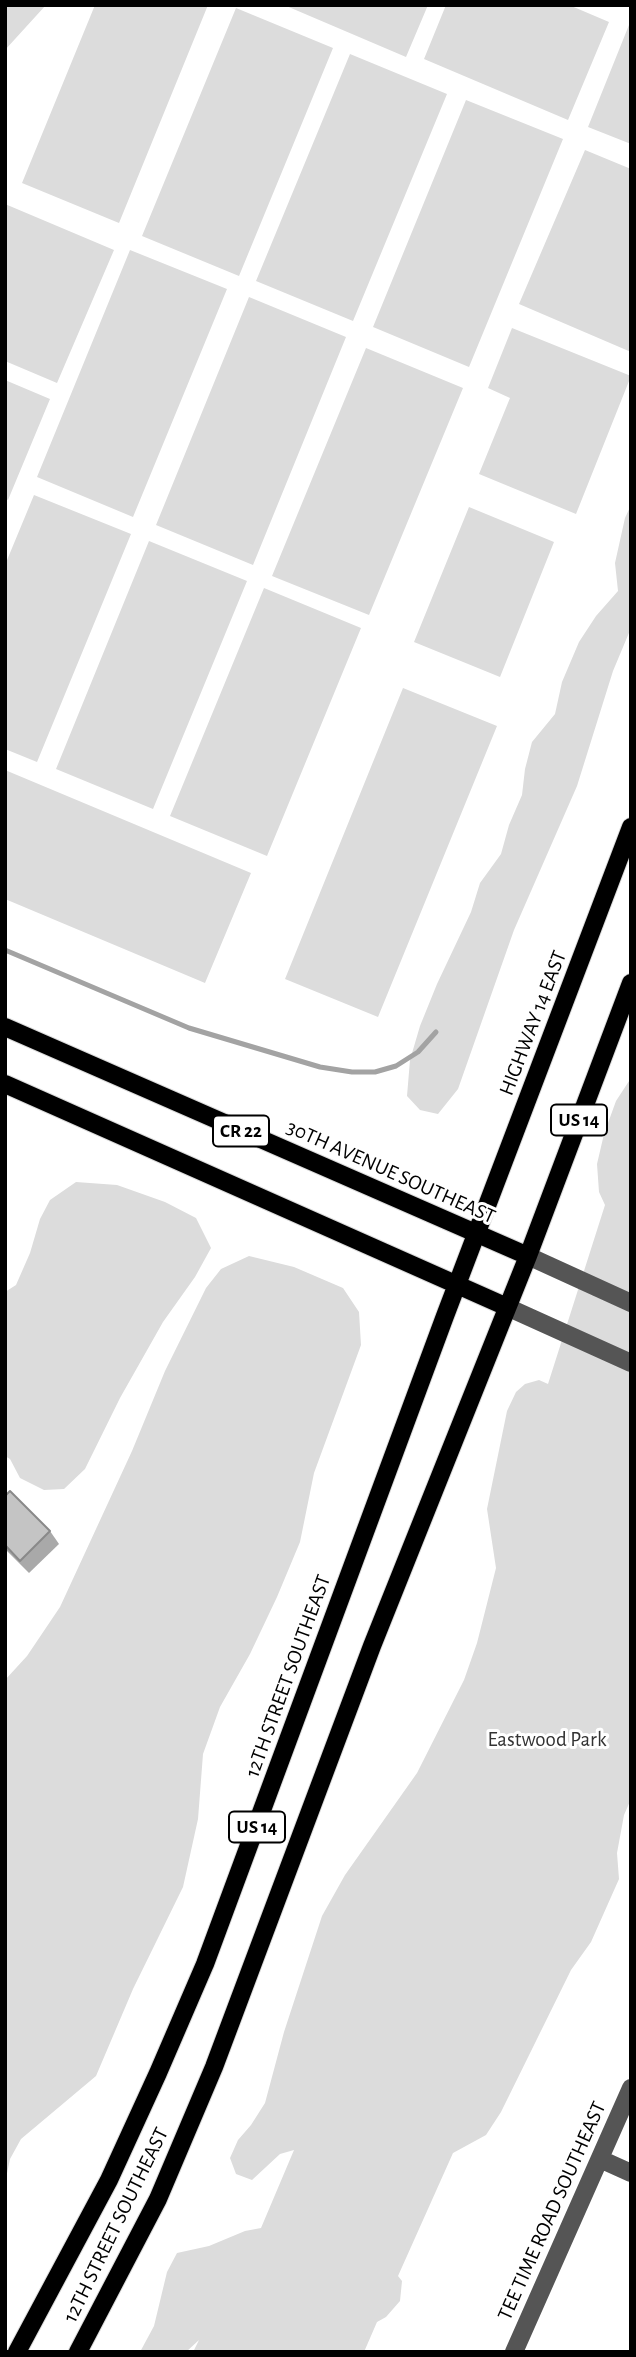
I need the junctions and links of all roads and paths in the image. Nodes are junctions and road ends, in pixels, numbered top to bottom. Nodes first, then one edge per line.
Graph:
1 (631, 827) edge
2 (631, 983) edge
3 (5, 1027) edge
4 (5, 1084) edge
5 (477, 1235) junction
6 (528, 1256) junction
7 (457, 1285) junction
8 (631, 1303) edge
9 (507, 1307) junction
10 (631, 1363) edge
11 (631, 2088) edge
12 (600, 2159) junction
13 (631, 2173) edge
14 (17, 2352) edge
15 (78, 2352) edge
16 (514, 2352) edge

1 - 5 main road, HIGHWAY 14 EAST / US 14
2 - 6 main road, US 14
3 - 5 main road, 30TH AVENUE SOUTHEAST / CR 22
4 - 7 main road, CR 22
5 - 6 main road, 30TH AVENUE SOUTHEAST / CR 22
5 - 7 main road, 12TH STREET SOUTHEAST / US 14
6 - 8 street
6 - 9 main road, 12TH STREET SOUTHEAST / US 14
7 - 9 main road, CR 22
7 - 14 main road, 12TH STREET SOUTHEAST / US 14
9 - 10 street
9 - 15 main road, 12TH STREET SOUTHEAST / US 14
11 - 12 street, TEE TIME ROAD SOUTHEAST
12 - 13 street
12 - 16 street, TEE TIME ROAD SOUTHEAST

